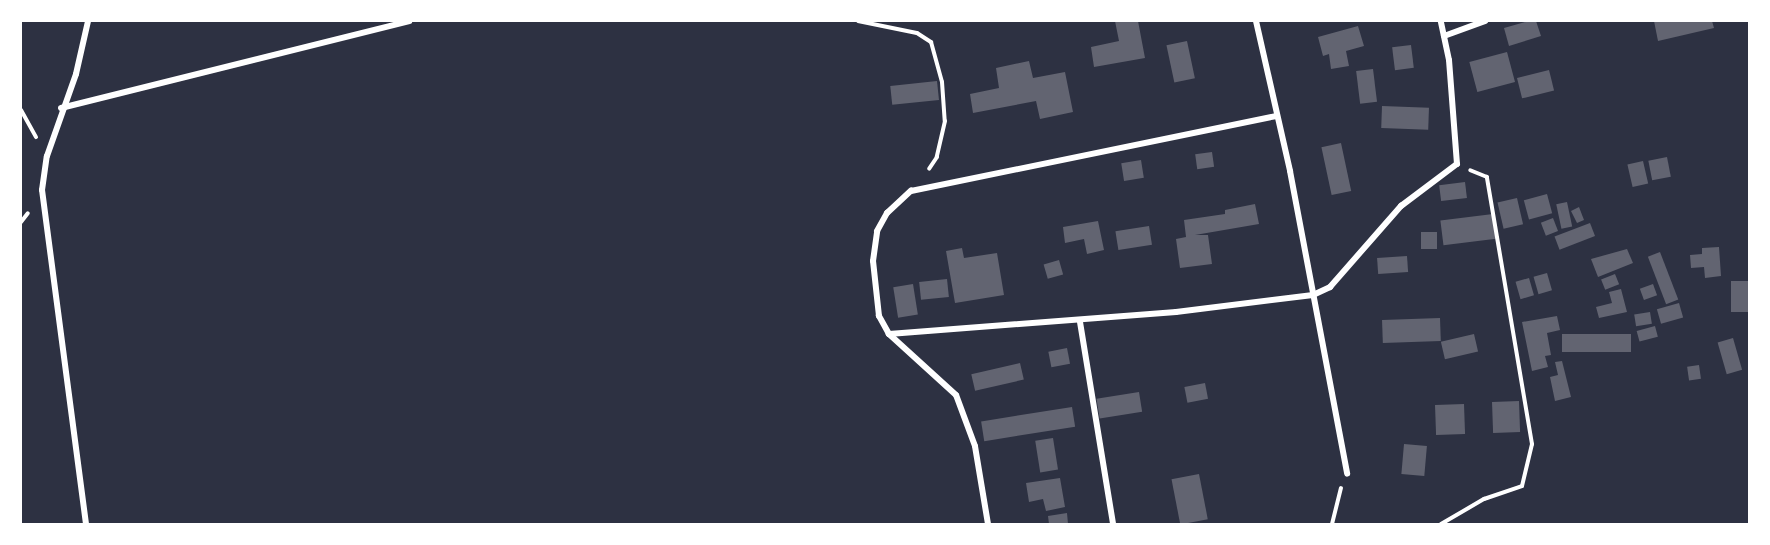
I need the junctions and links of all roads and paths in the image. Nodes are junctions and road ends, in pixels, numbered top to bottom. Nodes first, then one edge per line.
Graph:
1 (88, 21) edge
2 (410, 21) edge
3 (858, 21) edge
4 (1256, 21) edge
5 (1441, 21) edge
6 (1485, 21) edge
7 (1444, 36) junction
8 (61, 108) junction
9 (21, 110) edge
10 (1276, 116) junction
11 (47, 156) junction
12 (1457, 164) junction
13 (911, 191) junction
14 (1313, 295) junction
15 (1080, 322) junction
16 (889, 334) junction
17 (1347, 474) joint
18 (86, 524) edge
19 (988, 524) edge
20 (1113, 524) edge
21 (1332, 524) edge
22 (1441, 524) edge

1 - 8 street
2 - 8 street
3 - 13 path
4 - 10 street
5 - 7 street
6 - 7 street
7 - 12 street
8 - 11 street
9 - 11 path
10 - 13 street
10 - 14 street
11 - 18 street
12 - 14 street
12 - 22 path
13 - 16 street
14 - 15 street
14 - 17 street
15 - 16 street
15 - 20 street
16 - 19 street
17 - 21 path

